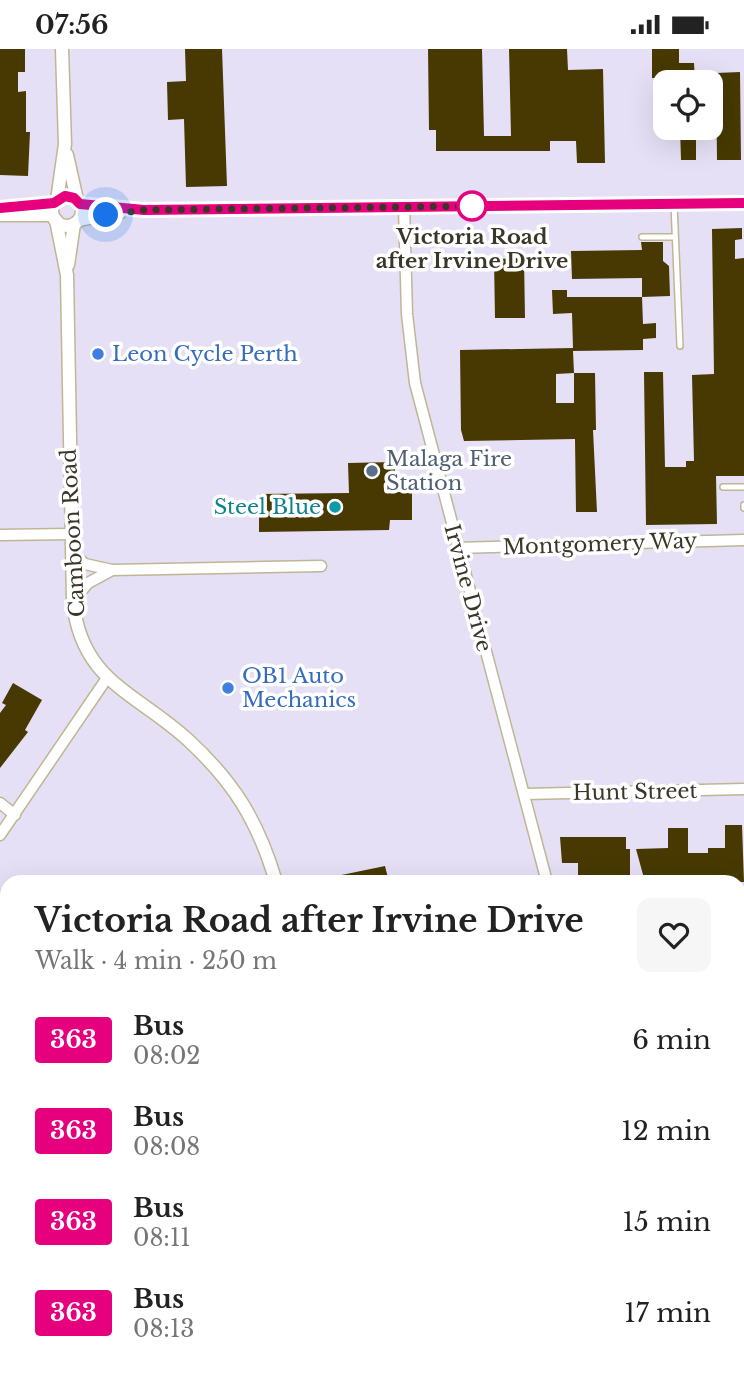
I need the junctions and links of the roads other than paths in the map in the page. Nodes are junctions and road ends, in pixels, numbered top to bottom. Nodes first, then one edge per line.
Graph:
1 (62, 49) edge
2 (65, 144) junction
3 (79, 202) junction
4 (744, 203) edge
5 (674, 204) junction
6 (404, 207) junction
7 (0, 208) edge
8 (55, 210) junction
9 (144, 210) junction
10 (0, 216) edge
11 (76, 222) junction
12 (642, 237) dead end
13 (675, 237) junction
14 (66, 275) junction
15 (680, 346) dead end
16 (723, 487) dead end
17 (744, 487) edge
18 (72, 534) junction
19 (0, 535) edge
20 (744, 540) edge
21 (456, 548) junction
22 (73, 554) junction
23 (321, 566) dead end
24 (112, 570) junction
25 (73, 601) junction
26 (107, 678) junction
27 (744, 789) edge
28 (525, 794) junction
29 (0, 803) edge
30 (15, 815) junction
31 (0, 835) edge
32 (274, 875) edge
33 (545, 875) edge

1 - 2 street, Camboon Road
2 - 3 street, Camboon Road
2 - 8 street, Camboon Road
3 - 8 street
3 - 9 street
3 - 11 street
4 - 5 street
5 - 6 street
5 - 13 lane
6 - 9 street
6 - 21 street, Irvine Drive
7 - 8 street
8 - 10 street
8 - 11 street
8 - 14 street, Camboon Road
9 - 11 street
11 - 14 street, Camboon Road
12 - 13 lane
13 - 15 lane
14 - 18 street, Camboon Road
16 - 17 lane
18 - 19 street
18 - 22 street, Camboon Road
20 - 21 street, Montgomery Way
21 - 28 street, Irvine Drive
22 - 24 street
22 - 25 street, Camboon Road
23 - 24 street
24 - 25 street
25 - 26 street, Camboon Road
26 - 30 street
26 - 32 street, Camboon Road
27 - 28 street, Hunt Street
28 - 33 street, Irvine Drive
29 - 30 street
30 - 31 street

